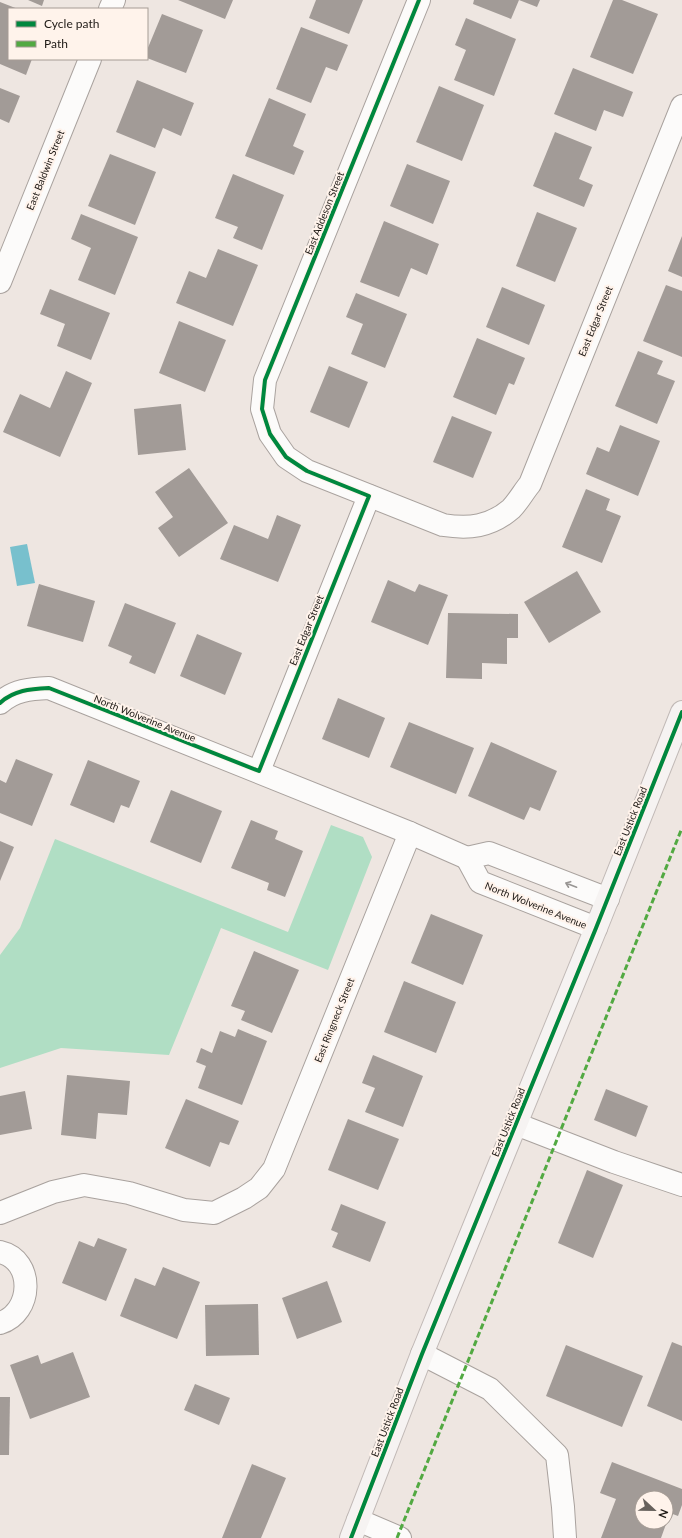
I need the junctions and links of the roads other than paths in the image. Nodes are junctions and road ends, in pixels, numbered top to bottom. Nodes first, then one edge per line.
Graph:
1 (419, 0) edge
2 (90, 60) edge
3 (682, 106) edge
4 (0, 282) edge
5 (369, 496) junction
6 (489, 523) joint
7 (0, 703) edge
8 (682, 712) edge
9 (259, 772) junction
10 (410, 833) junction
11 (467, 858) junction
12 (608, 899) junction
13 (596, 928) junction
14 (516, 1124) junction
15 (682, 1185) edge
16 (0, 1213) edge
17 (0, 1252) edge
18 (0, 1323) edge
19 (422, 1354) junction
20 (355, 1529) edge
21 (400, 1538) edge
22 (565, 1538) edge

1 - 5 street, East Addeson Street
2 - 4 street, East Baldwin Street
3 - 6 street, East Edgar Street
5 - 6 street, East Addeson Street
5 - 9 street, East Edgar Street
7 - 9 street, North Wolverine Avenue
8 - 12 main road, East Ustick Road
9 - 10 street, North Wolverine Avenue
10 - 11 street, North Wolverine Avenue
10 - 16 street, East Ringneck Street
12 -> 11 street
11 - 13 street, North Wolverine Avenue
12 - 13 main road, East Ustick Road
13 - 14 main road, East Ustick Road
14 - 15 street
14 - 19 main road, East Ustick Road
17 - 18 street
19 - 20 main road, East Ustick Road
19 - 22 street
20 - 21 street

